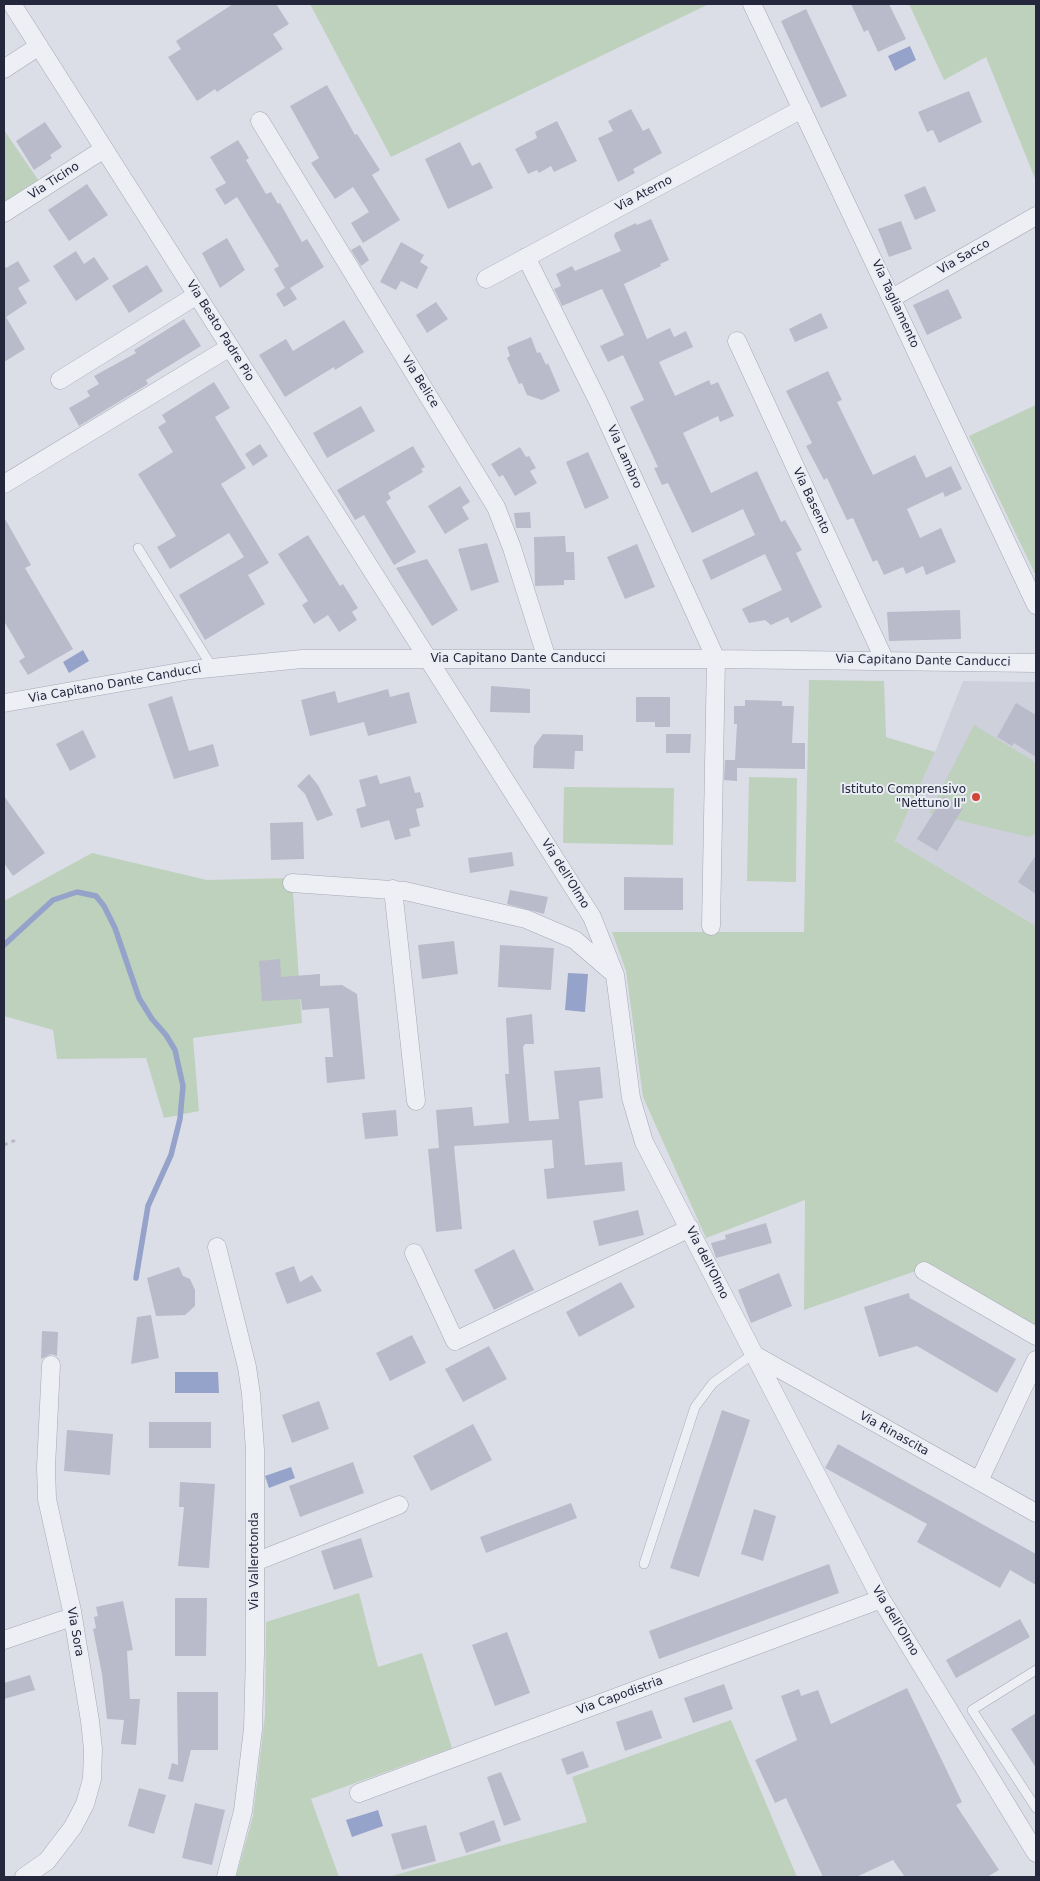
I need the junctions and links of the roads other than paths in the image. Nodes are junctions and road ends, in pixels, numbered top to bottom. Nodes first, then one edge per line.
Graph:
1 (12, 4) edge
2 (752, 4) edge
3 (39, 46) junction
4 (4, 70) edge
5 (802, 109) junction
6 (260, 121) dead end
7 (104, 149) junction
8 (4, 213) edge
9 (1036, 216) edge
10 (526, 258) junction
11 (486, 279) dead end
12 (197, 295) junction
13 (892, 298) junction
14 (737, 341) dead end
15 (230, 346) junction
16 (60, 380) dead end
17 (4, 484) edge
18 (138, 548) dead end
19 (1036, 605) edge
20 (426, 659) junction
21 (547, 659) junction
22 (716, 659) junction
23 (885, 661) junction
24 (1036, 663) edge
25 (212, 667) junction
26 (4, 703) edge
27 (292, 882) dead end
28 (393, 889) junction
29 (711, 926) dead end
30 (615, 975) junction
31 (416, 1101) dead end
32 (690, 1228) junction
33 (217, 1247) dead end
34 (414, 1253) dead end
35 (924, 1271) dead end
36 (1036, 1336) edge
37 (753, 1354) junction
38 (1036, 1360) edge
39 (50, 1365) dead end
40 (979, 1481) junction
41 (400, 1505) dead end
42 (1036, 1514) edge
43 (255, 1562) junction
44 (644, 1564) dead end
45 (881, 1598) junction
46 (64, 1620) dead end
47 (4, 1640) edge
48 (1036, 1670) edge
49 (359, 1793) dead end
50 (1036, 1808) edge
51 (1036, 1853) edge
52 (24, 1877) edge
53 (226, 1877) edge

1 - 3 street, Via Beato Padre Pio
2 - 5 street, Via Tagliamento
3 - 4 street
3 - 7 street, Via Beato Padre Pio
5 - 10 street, Via Aterno
5 - 13 street, Via Tagliamento
6 - 21 street, Via Belice
7 - 8 street, Via Ticino
7 - 12 street, Via Beato Padre Pio
9 - 13 street, Via Sacco
10 - 11 street, Via Aterno
10 - 22 street, Via Lambro
12 - 15 street, Via Beato Padre Pio
12 - 16 street
13 - 19 street, Via Tagliamento
14 - 23 street, Via Basento
15 - 17 street
15 - 20 street, Via Beato Padre Pio
18 - 25 lane
20 - 21 street, Via Capitano Dante Canducci
20 - 25 street, Via Capitano Dante Canducci
20 - 30 street, Via dell'Olmo
21 - 22 street, Via Capitano Dante Canducci
22 - 23 street, Via Capitano Dante Canducci
22 - 29 street
23 - 24 street, Via Capitano Dante Canducci
25 - 26 street, Via Capitano Dante Canducci
27 - 28 street
28 - 30 street
28 - 31 street
30 - 32 street, Via dell'Olmo
32 - 34 street
32 - 37 street, Via dell'Olmo
33 - 43 street, Via Vallerotonda
35 - 36 street
37 - 40 street, Via Rinascita
37 - 44 lane
37 - 45 street, Via dell'Olmo
38 - 40 street
39 - 52 street, Via Sora
40 - 42 street, Via Rinascita
41 - 43 street
43 - 53 street, Via Vallerotonda
45 - 49 street, Via Capodistria
45 - 51 street, Via dell'Olmo
46 - 47 street
48 - 50 lane

